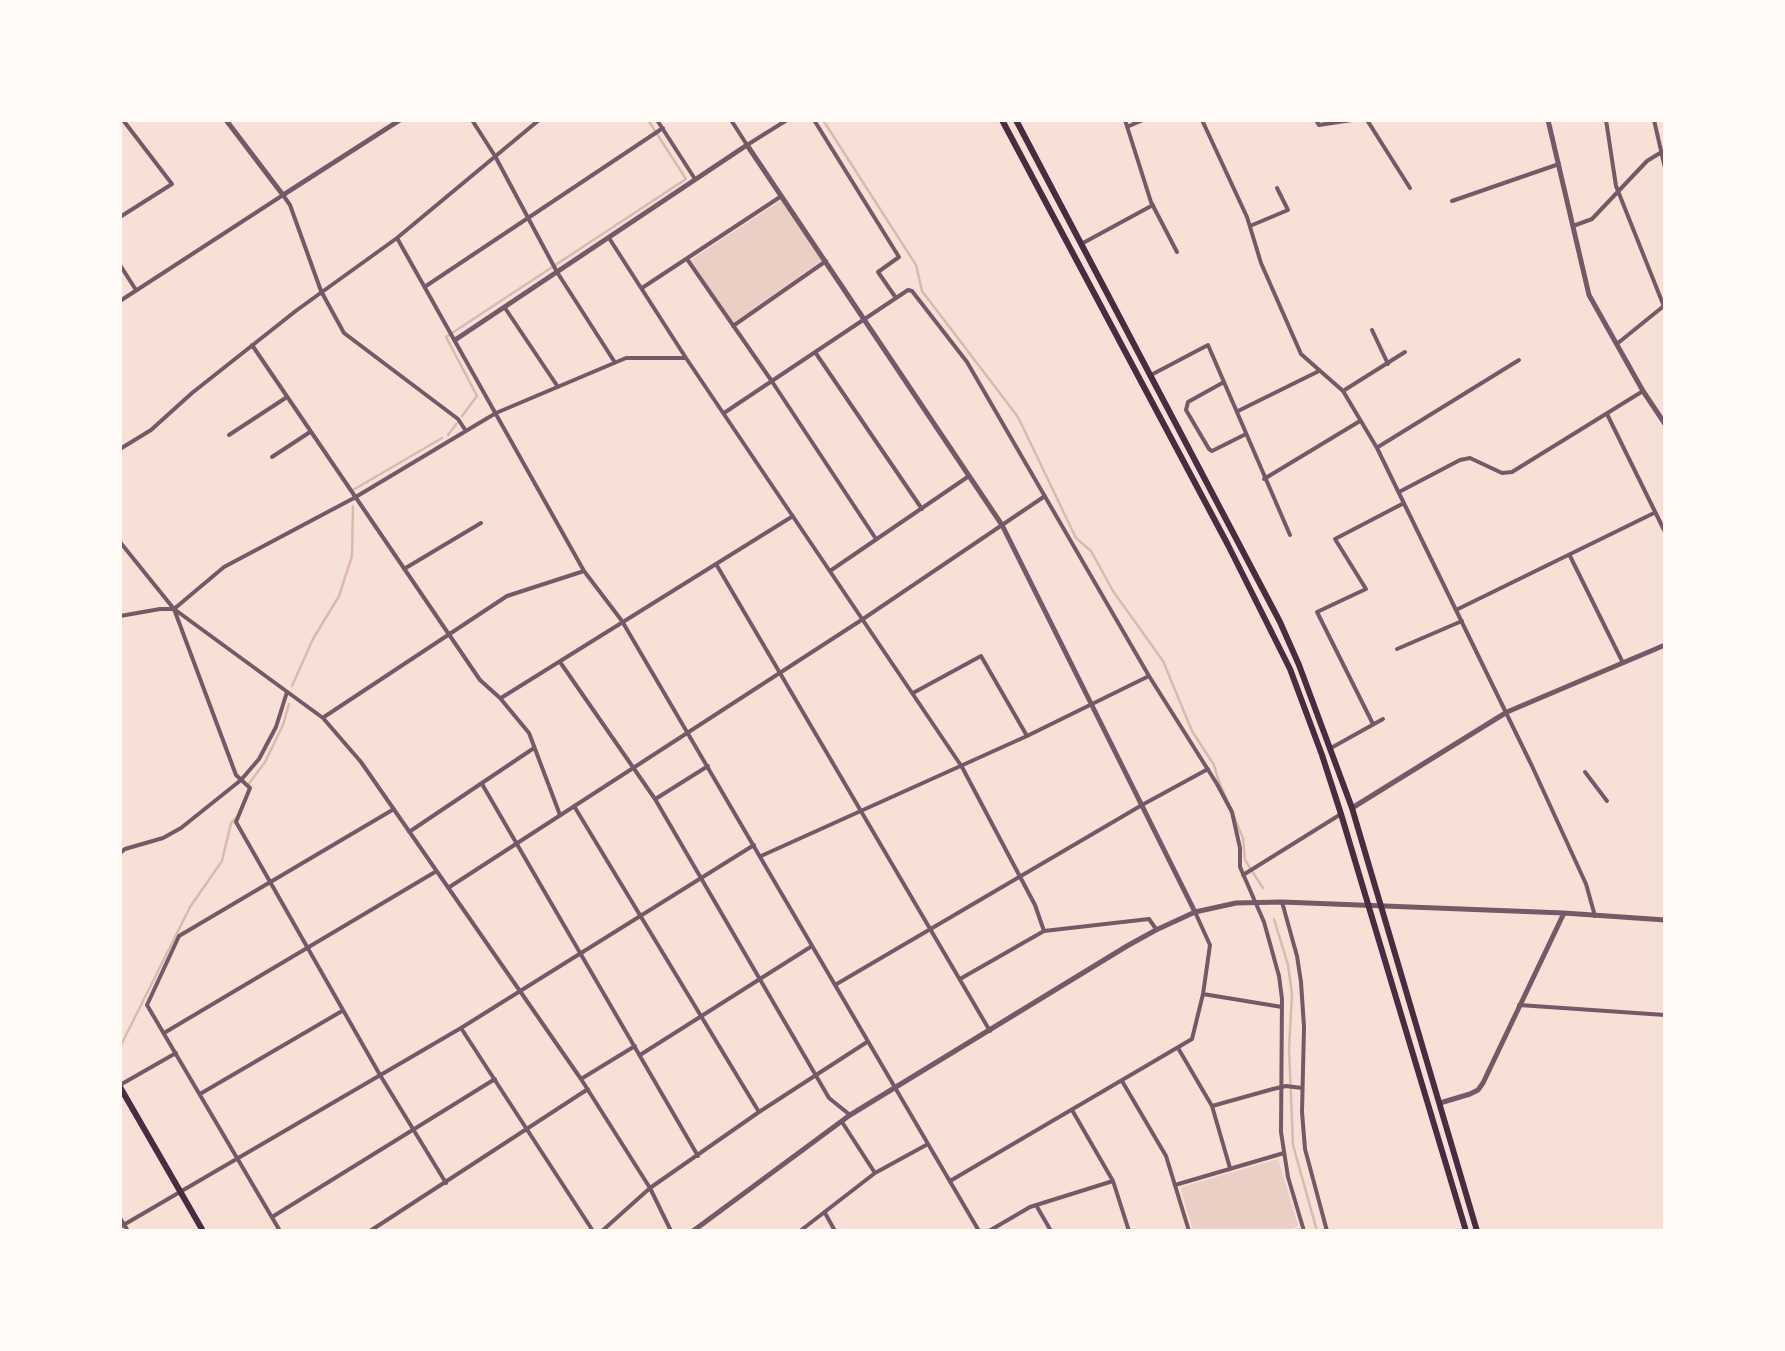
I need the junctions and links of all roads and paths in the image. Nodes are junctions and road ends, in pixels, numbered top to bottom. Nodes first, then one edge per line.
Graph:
1 (123, 120) edge
2 (226, 120) edge
3 (400, 120) edge
4 (472, 120) edge
5 (539, 120) edge
6 (658, 120) edge
7 (730, 120) edge
8 (787, 120) edge
9 (814, 120) edge
10 (1002, 120) edge
11 (1016, 120) edge
12 (1142, 120) edge
13 (1202, 120) edge
14 (1316, 120) edge
15 (1352, 120) edge
16 (1367, 120) edge
17 (1548, 120) edge
18 (1606, 120) edge
19 (1654, 120) edge
20 (1126, 123) edge
21 (664, 128) junction
22 (1664, 134) edge
23 (1657, 136) junction
24 (747, 145) junction
25 (1660, 153) junction
26 (495, 156) junction
27 (1559, 164) junction
28 (1665, 168) edge
29 (696, 180) junction
30 (1278, 188) dead end
31 (1410, 188) dead end
32 (1618, 192) junction
33 (283, 194) junction
34 (780, 196) junction
35 (1452, 202) dead end
36 (1153, 205) junction
37 (120, 216) edge
38 (527, 218) junction
39 (1250, 226) junction
40 (1573, 226) junction
41 (397, 238) junction
42 (609, 238) junction
43 (1082, 244) junction
44 (1176, 252) dead end
45 (687, 258) junction
46 (826, 261) junction
47 (120, 265) edge
48 (558, 272) junction
49 (426, 286) junction
50 (642, 288) junction
51 (136, 290) junction
52 (321, 291) junction
53 (896, 298) junction
54 (120, 301) edge
55 (1665, 306) edge
56 (504, 307) junction
57 (864, 318) junction
58 (733, 326) junction
59 (1372, 330) dead end
60 (455, 340) junction
61 (1616, 344) junction
62 (252, 345) junction
63 (815, 352) junction
64 (1405, 352) dead end
65 (686, 358) junction
66 (1519, 360) dead end
67 (615, 362) junction
68 (1388, 364) junction
69 (1319, 370) junction
70 (1151, 375) junction
71 (771, 380) junction
72 (1224, 382) junction
73 (558, 388) junction
74 (1343, 391) junction
75 (1642, 391) junction
76 (287, 397) junction
77 (724, 412) junction
78 (1236, 412) junction
79 (496, 413) junction
80 (1608, 414) junction
81 (1360, 420) junction
82 (1665, 424) edge
83 (466, 431) junction
84 (310, 432) junction
85 (1245, 434) junction
86 (229, 436) dead end
87 (1377, 448) junction
88 (120, 449) edge
89 (272, 457) dead end
90 (969, 476) junction
91 (1264, 479) junction
92 (1399, 492) junction
93 (1045, 496) junction
94 (354, 498) junction
95 (1404, 504) junction
96 (922, 509) junction
97 (1654, 513) junction
98 (793, 516) junction
99 (481, 523) dead end
100 (1002, 525) junction
101 (1665, 532) edge
102 (1290, 535) dead end
103 (876, 539) junction
104 (120, 542) edge
105 (1570, 555) junction
106 (716, 564) junction
107 (404, 569) junction
108 (584, 571) junction
109 (830, 571) junction
110 (174, 609) junction
111 (1456, 610) junction
112 (120, 616) edge
113 (862, 619) junction
114 (622, 620) junction
115 (1462, 621) junction
116 (450, 633) junction
117 (1665, 645) edge
118 (1397, 649) dead end
119 (560, 662) junction
120 (1623, 664) junction
121 (780, 672) junction
122 (1149, 676) junction
123 (286, 692) junction
124 (913, 692) junction
125 (500, 698) junction
126 (1091, 704) junction
127 (1507, 712) junction
128 (323, 718) junction
129 (1383, 718) dead end
130 (1372, 724) junction
131 (688, 733) junction
132 (1027, 736) junction
133 (535, 747) junction
134 (1331, 748) junction
135 (708, 766) junction
136 (962, 766) junction
137 (634, 768) junction
138 (1208, 769) junction
139 (1585, 772) dead end
140 (241, 780) junction
141 (482, 784) junction
142 (655, 799) junction
143 (1608, 800) dead end
144 (1142, 805) junction
145 (574, 806) junction
146 (1352, 808) junction
147 (394, 809) junction
148 (862, 811) junction
149 (1341, 814) junction
150 (560, 815) junction
151 (409, 832) junction
152 (518, 842) junction
153 (754, 845) junction
154 (120, 853) edge
155 (760, 856) junction
156 (435, 872) junction
157 (1243, 874) junction
158 (702, 877) junction
159 (1020, 878) junction
160 (271, 882) junction
161 (448, 888) junction
162 (1256, 902) junction
163 (1282, 902) junction
164 (1368, 906) junction
165 (1381, 906) junction
166 (1195, 912) junction
167 (1564, 913) junction
168 (641, 914) junction
169 (1595, 916) junction
170 (1665, 920) edge
171 (931, 930) junction
172 (1156, 930) junction
173 (1044, 931) junction
174 (812, 946) junction
175 (308, 948) junction
176 (580, 954) junction
177 (761, 979) junction
178 (960, 979) junction
179 (835, 985) junction
180 (519, 991) junction
181 (1203, 994) junction
182 (1519, 1006) junction
183 (1282, 1007) junction
184 (343, 1010) junction
185 (702, 1015) junction
186 (1665, 1016) edge
187 (461, 1028) junction
188 (990, 1031) junction
189 (163, 1034) junction
190 (867, 1042) junction
191 (635, 1046) junction
192 (1178, 1048) junction
193 (176, 1053) junction
194 (640, 1055) junction
195 (815, 1074) junction
196 (380, 1075) junction
197 (495, 1079) junction
198 (581, 1079) junction
199 (1122, 1081) junction
200 (120, 1086) edge
201 (1280, 1087) junction
202 (895, 1088) junction
203 (1302, 1088) junction
204 (588, 1089) junction
205 (200, 1094) junction
206 (1439, 1104) junction
207 (1212, 1106) junction
208 (1072, 1110) junction
209 (759, 1112) junction
210 (850, 1115) junction
211 (842, 1121) junction
212 (528, 1129) junction
213 (414, 1130) junction
214 (928, 1144) junction
215 (1284, 1153) junction
216 (698, 1156) junction
217 (238, 1160) junction
218 (1230, 1168) junction
219 (876, 1173) junction
220 (950, 1181) junction
221 (1113, 1181) junction
222 (446, 1183) junction
223 (1175, 1185) junction
224 (650, 1188) junction
225 (182, 1192) junction
226 (1036, 1204) junction
227 (825, 1213) junction
228 (272, 1217) junction
229 (120, 1218) edge
230 (122, 1226) edge
231 (1302, 1230) edge
232 (128, 1231) edge
233 (202, 1231) edge
234 (280, 1231) edge
235 (370, 1231) edge
236 (593, 1231) edge
237 (602, 1231) edge
238 (671, 1231) edge
239 (693, 1231) edge
240 (800, 1231) edge
241 (835, 1231) edge
242 (979, 1231) edge
243 (989, 1231) edge
244 (1051, 1231) edge
245 (1128, 1231) edge
246 (1189, 1231) edge
247 (1328, 1231) edge
248 (1466, 1231) edge
249 (1476, 1231) edge

1 - 37 street
2 - 33 street
3 - 33 street
4 - 26 street
5 - 26 street
6 - 21 street
7 - 24 street
8 - 24 street
9 - 53 street
10 - 149 main road
11 - 43 main road
12 - 20 street
13 - 39 street
14 - 15 street
16 - 31 street
17 - 27 street
18 - 32 street
19 - 23 street
20 - 36 street
21 - 29 street
21 - 38 street
22 - 23 street
23 - 25 street
24 - 29 street
24 - 34 street
25 - 28 street
25 - 32 street
26 - 38 street
26 - 41 street
27 - 35 street
27 - 40 street
29 - 42 street
30 - 39 street
32 - 40 street
32 - 55 street
33 - 51 street
33 - 52 street
34 - 45 street
34 - 46 street
36 - 43 street
36 - 44 street
38 - 48 street
38 - 49 street
39 - 69 street
40 - 61 street
41 - 49 street
41 - 52 street
42 - 48 street
42 - 50 street
43 - 70 main road
45 - 50 street
45 - 58 street
46 - 57 street
46 - 58 street
47 - 51 street
48 - 56 street
48 - 67 street
49 - 60 street
50 - 65 street
51 - 54 street
52 - 62 street
52 - 83 street
53 - 57 street
53 - 93 street
55 - 61 street
56 - 60 street
56 - 73 street
57 - 63 street
57 - 90 street
58 - 71 street
59 - 68 street
60 - 79 street
61 - 75 street
62 - 76 street
62 - 88 street
63 - 71 street
63 - 96 street
64 - 68 street
65 - 67 street
65 - 77 street
66 - 87 street
67 - 73 street
68 - 74 street
69 - 74 street
69 - 78 street
70 - 72 street
70 - 134 main road
71 - 77 street
71 - 103 street
72 - 78 street
72 - 85 street
73 - 79 street
74 - 81 street
75 - 80 street
75 - 82 street
76 - 84 street
76 - 86 street
77 - 98 street
78 - 85 street
79 - 83 street
79 - 108 street
80 - 92 street
80 - 97 street
81 - 87 street
81 - 91 street
83 - 94 street
84 - 89 street
84 - 94 street
85 - 91 street
87 - 92 street
90 - 96 street
90 - 100 street
91 - 102 street
92 - 95 street
93 - 100 street
93 - 122 street
94 - 107 street
94 - 110 street
95 - 111 street
95 - 130 street
96 - 103 street
97 - 101 street
97 - 105 street
98 - 106 street
98 - 109 street
99 - 107 street
100 - 113 street
100 - 126 street
103 - 109 street
104 - 110 street
105 - 111 street
105 - 120 street
106 - 114 street
106 - 121 street
107 - 116 street
108 - 114 street
108 - 116 street
109 - 113 street
110 - 112 street
110 - 123 street
110 - 140 street
111 - 115 street
113 - 121 street
113 - 124 street
114 - 119 street
114 - 131 street
115 - 118 street
115 - 127 street
116 - 125 street
116 - 128 street
117 - 120 street
119 - 125 street
119 - 137 street
120 - 127 street
121 - 131 street
121 - 148 street
122 - 126 street
122 - 138 street
123 - 128 street
123 - 140 street
124 - 132 street
124 - 136 street
125 - 133 street
126 - 132 street
126 - 144 street
127 - 146 street
127 - 169 street
128 - 147 street
129 - 130 street
130 - 134 street
131 - 135 street
131 - 137 street
132 - 136 street
133 - 141 street
133 - 150 street
134 - 146 main road
135 - 142 street
135 - 153 street
136 - 148 street
136 - 159 street
137 - 142 street
137 - 145 street
138 - 144 street
138 - 157 street
139 - 143 street
140 - 154 street
140 - 160 street
141 - 151 street
141 - 152 street
142 - 158 street
144 - 159 street
144 - 166 street
145 - 150 street
145 - 168 street
146 - 165 main road
147 - 151 street
147 - 160 street
148 - 155 street
148 - 171 street
149 - 157 street
149 - 164 main road
150 - 152 street
151 - 156 street
152 - 161 street
152 - 176 street
153 - 155 street
153 - 158 street
155 - 174 street
156 - 161 street
156 - 175 street
157 - 162 street
158 - 168 street
158 - 177 street
159 - 171 street
159 - 173 street
160 - 175 street
160 - 189 street
161 - 180 street
162 - 163 street
162 - 166 street
162 - 183 street
163 - 164 street
163 - 203 street
164 - 165 street
164 - 248 main road
165 - 167 street
165 - 206 main road
166 - 172 street
166 - 181 street
167 - 169 street
167 - 182 street
168 - 176 street
168 - 185 street
169 - 170 street
171 - 178 street
171 - 179 street
172 - 173 street
172 - 188 street
173 - 178 street
174 - 177 street
174 - 179 street
175 - 184 street
175 - 189 street
176 - 180 street
176 - 191 street
177 - 185 street
177 - 195 street
178 - 188 street
179 - 190 street
180 - 187 street
180 - 198 street
181 - 183 street
181 - 192 street
182 - 186 street
182 - 206 street
183 - 201 street
184 - 196 street
184 - 205 street
185 - 194 street
185 - 209 street
187 - 196 street
187 - 197 street
188 - 202 street
189 - 193 street
190 - 195 street
190 - 202 street
191 - 194 street
191 - 198 street
192 - 199 street
192 - 207 street
193 - 200 street
193 - 205 street
194 - 216 street
195 - 209 street
195 - 210 street
196 - 213 street
196 - 217 street
197 - 212 street
197 - 213 street
198 - 204 street
199 - 208 street
199 - 223 street
200 - 225 main road
201 - 203 street
201 - 207 street
201 - 215 street
202 - 210 street
202 - 214 street
203 - 247 street
204 - 212 street
204 - 224 street
205 - 217 street
206 - 249 main road
207 - 218 street
208 - 220 street
208 - 221 street
209 - 216 street
210 - 211 street
211 - 219 street
211 - 239 street
212 - 222 street
212 - 236 street
213 - 222 street
213 - 228 street
214 - 219 street
214 - 220 street
215 - 218 street
215 - 231 street
216 - 224 street
217 - 225 street
217 - 228 street
218 - 223 street
219 - 227 street
220 - 242 street
221 - 226 street
221 - 245 street
222 - 235 street
223 - 246 street
224 - 237 street
224 - 238 street
225 - 230 street
225 - 233 main road
226 - 243 street
226 - 244 street
227 - 240 street
227 - 241 street
228 - 234 street
229 - 230 street
230 - 232 street

